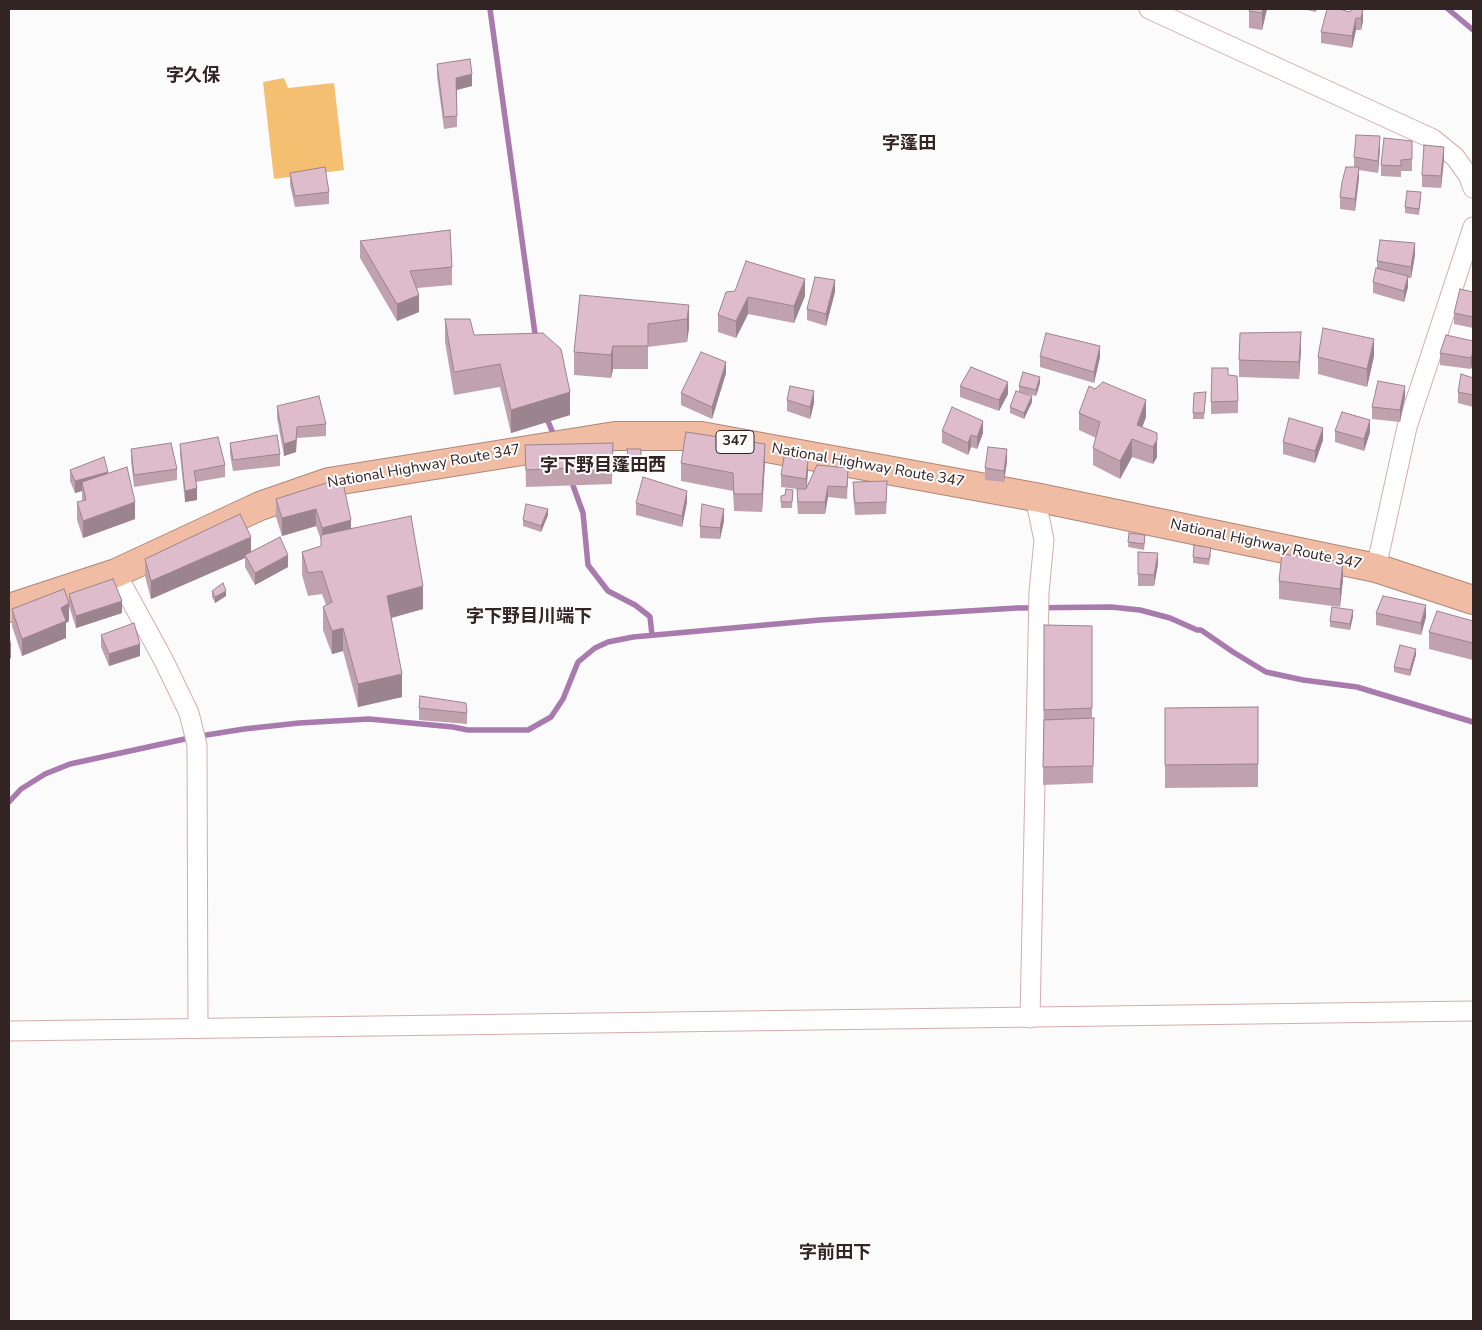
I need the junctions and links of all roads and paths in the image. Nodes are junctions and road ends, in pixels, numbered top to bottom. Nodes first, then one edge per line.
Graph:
1 (1149, 9) edge
2 (1473, 188) edge
3 (1473, 227) edge
4 (1035, 497) junction
5 (1376, 568) junction
6 (116, 573) junction
7 (1473, 600) edge
8 (9, 608) edge
9 (1473, 1012) edge
10 (1030, 1018) junction
11 (198, 1028) junction
12 (9, 1031) edge

1 - 2 street
3 - 5 street
4 - 5 highway, National Highway Route 347 / 347
4 - 6 highway, National Highway Route 347 / 347
4 - 10 street
5 - 7 highway, National Highway Route 347 / 347
6 - 8 highway, National Highway Route 347 / 347
6 - 11 street
9 - 10 street
10 - 11 street
11 - 12 street

